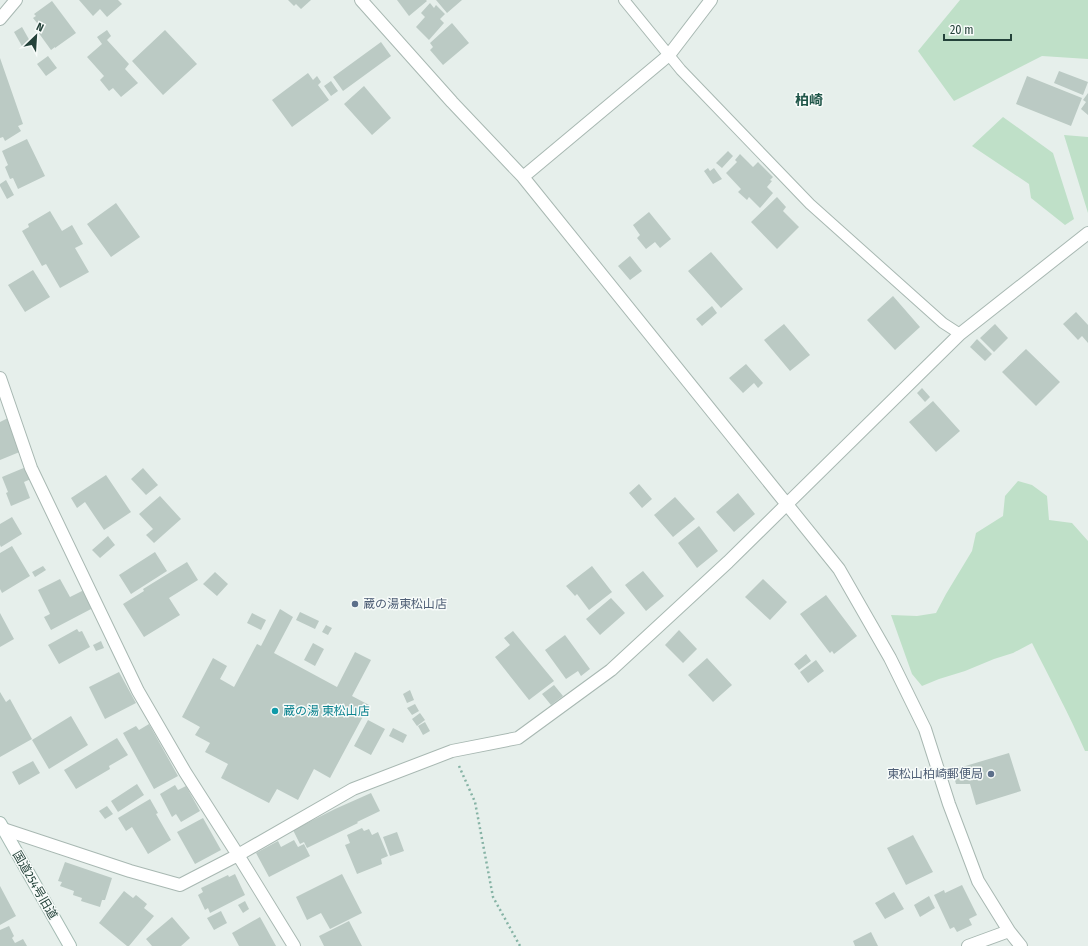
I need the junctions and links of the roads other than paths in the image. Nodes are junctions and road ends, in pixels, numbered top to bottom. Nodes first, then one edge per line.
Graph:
1 (16, 0) edge
2 (361, 0) edge
3 (624, 0) edge
4 (711, 0) edge
5 (0, 19) edge
6 (670, 55) junction
7 (523, 177) junction
8 (1088, 233) edge
9 (960, 334) junction
10 (0, 378) edge
11 (786, 504) junction
12 (1, 827) edge
13 (238, 855) junction
14 (1009, 931) junction
15 (70, 946) edge
16 (294, 946) edge
17 (968, 946) edge
18 (1021, 946) edge

1 - 5 street
2 - 7 street
3 - 6 lane
4 - 6 street
6 - 7 street
6 - 9 lane
7 - 11 street
8 - 9 street
9 - 11 street
10 - 13 street
11 - 13 street
11 - 14 street
12 - 13 street
12 - 15 street, 国道254号旧道
13 - 16 street
14 - 17 street
14 - 18 street

